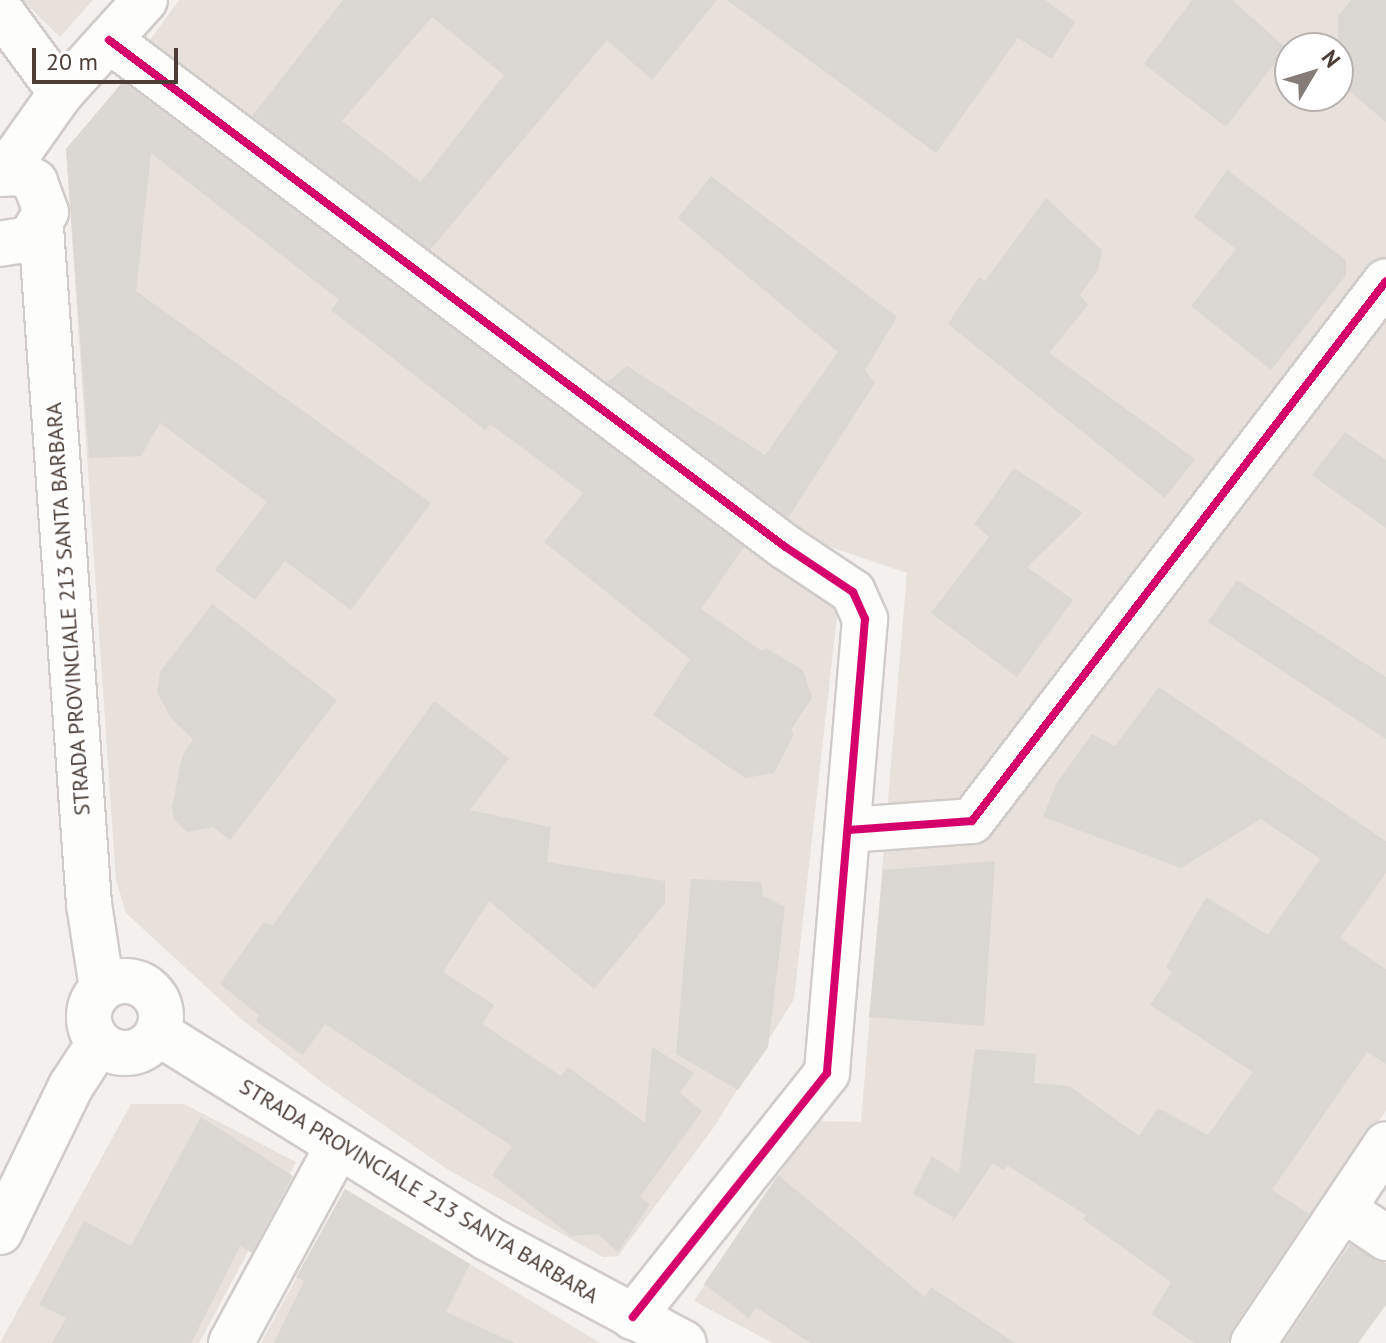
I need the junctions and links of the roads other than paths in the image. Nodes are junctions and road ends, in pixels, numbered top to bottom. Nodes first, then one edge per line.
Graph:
1 (145, 0) edge
2 (0, 10) edge
3 (109, 40) junction
4 (61, 93) junction
5 (2, 173) edge
6 (41, 228) junction
7 (0, 244) edge
8 (1386, 281) edge
9 (849, 830) junction
10 (102, 988) junction
11 (158, 1033) junction
12 (99, 1043) junction
13 (1386, 1144) edge
14 (337, 1148) junction
15 (1343, 1209) junction
16 (0, 1232) edge
17 (1386, 1238) edge
18 (633, 1317) junction
19 (675, 1341) edge
20 (231, 1343) edge
21 (1253, 1343) edge

1 - 3 street
2 - 4 street
3 - 4 street
3 - 9 street
4 - 5 street
5 - 6 street, STRADA PROVINCIALE 213 SANTA BARBARA
6 - 7 street
6 - 10 street, STRADA PROVINCIALE 213 SANTA BARBARA
8 - 9 street
9 - 18 street
10 - 11 street
10 - 12 street, STRADA PROVINCIALE 213 SANTA BARBARA
11 - 12 street
11 - 14 street, STRADA PROVINCIALE 213 SANTA BARBARA
12 - 16 street
13 - 15 street
14 - 18 street, STRADA PROVINCIALE 213 SANTA BARBARA
14 - 20 street
15 - 17 street
15 - 21 street
18 - 19 street, STRADA PROVINCIALE 213 SANTA BARBARA

